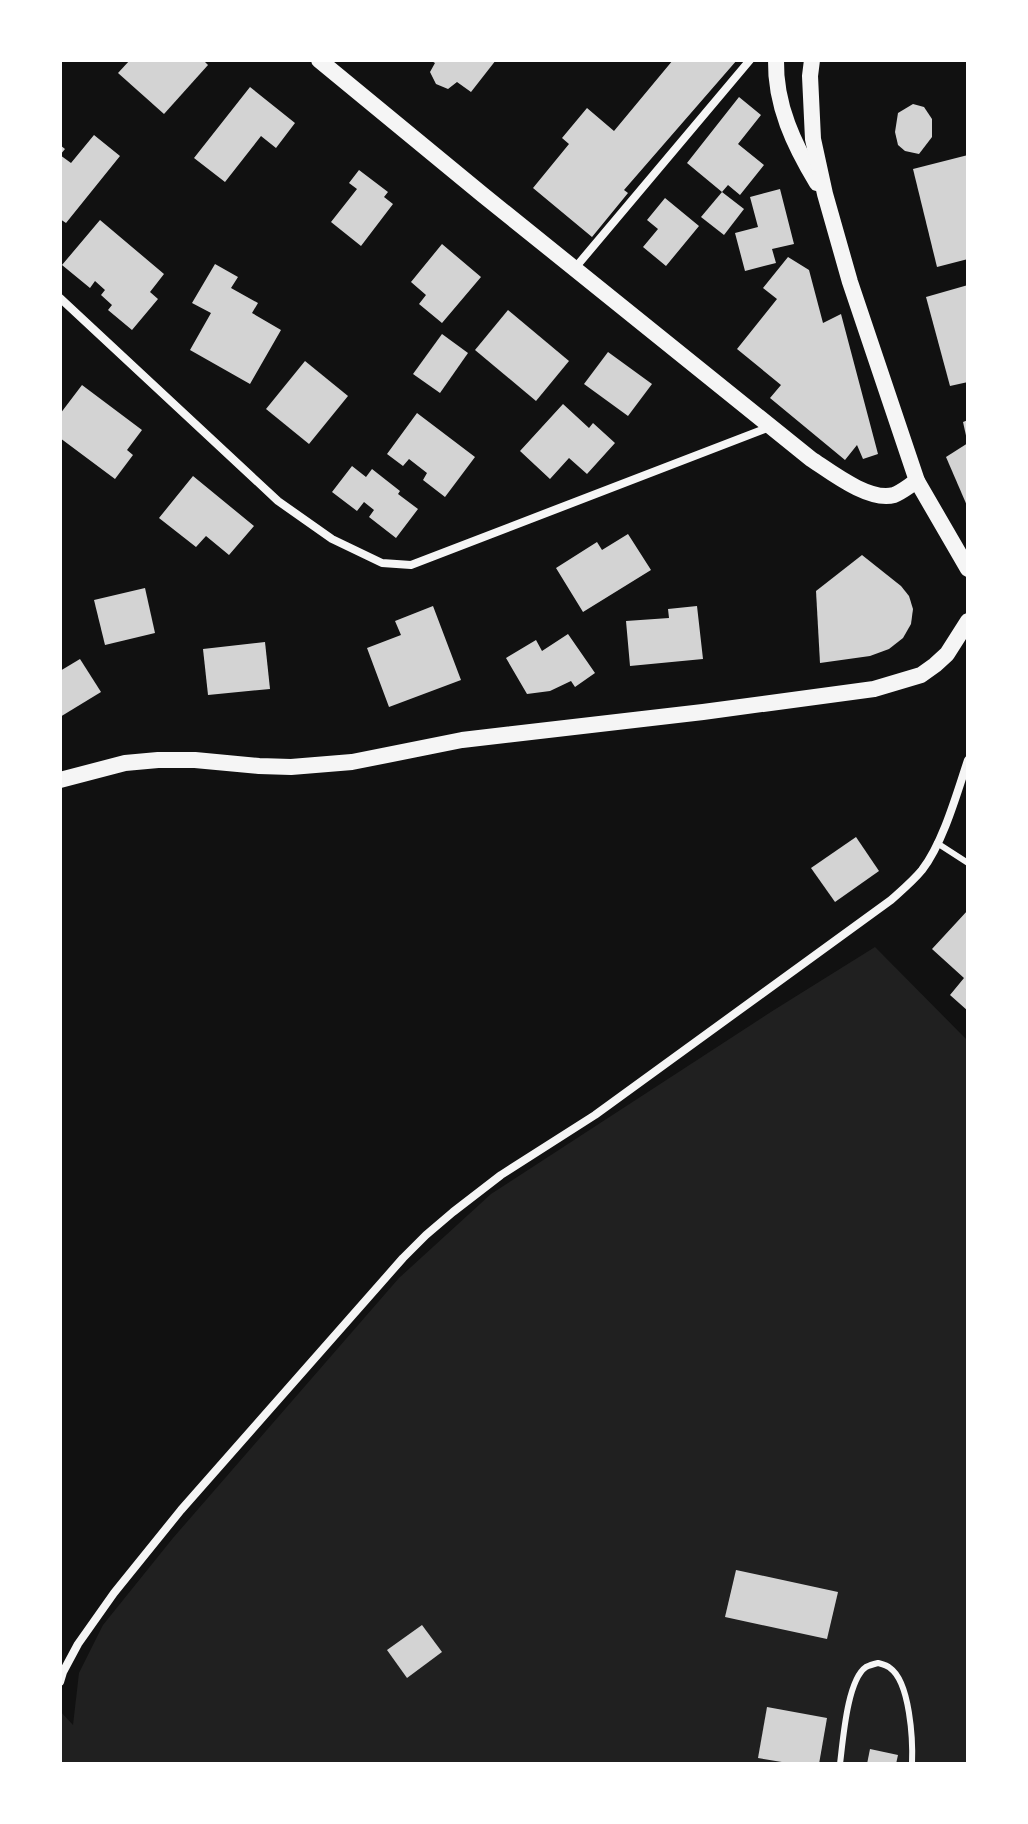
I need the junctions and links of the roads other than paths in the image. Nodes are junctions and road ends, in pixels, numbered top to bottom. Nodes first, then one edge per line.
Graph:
1 (319, 60) edge
2 (750, 60) edge
3 (776, 60) edge
4 (812, 60) edge
5 (825, 194) junction
6 (575, 268) junction
7 (60, 298) edge
8 (771, 426) junction
9 (917, 481) junction
10 (968, 569) edge
11 (968, 621) edge
12 (968, 760) edge
13 (60, 780) edge
14 (937, 843) junction
15 (968, 863) edge
16 (60, 1682) edge
17 (840, 1764) edge
18 (912, 1764) edge

1 - 6 main road
2 - 6 street
3 - 5 main road
4 - 5 main road
5 - 9 main road
6 - 8 main road
7 - 8 street
8 - 9 main road
9 - 10 main road
11 - 13 main road
12 - 14 street
14 - 15 lane
14 - 16 street
17 - 18 lane

